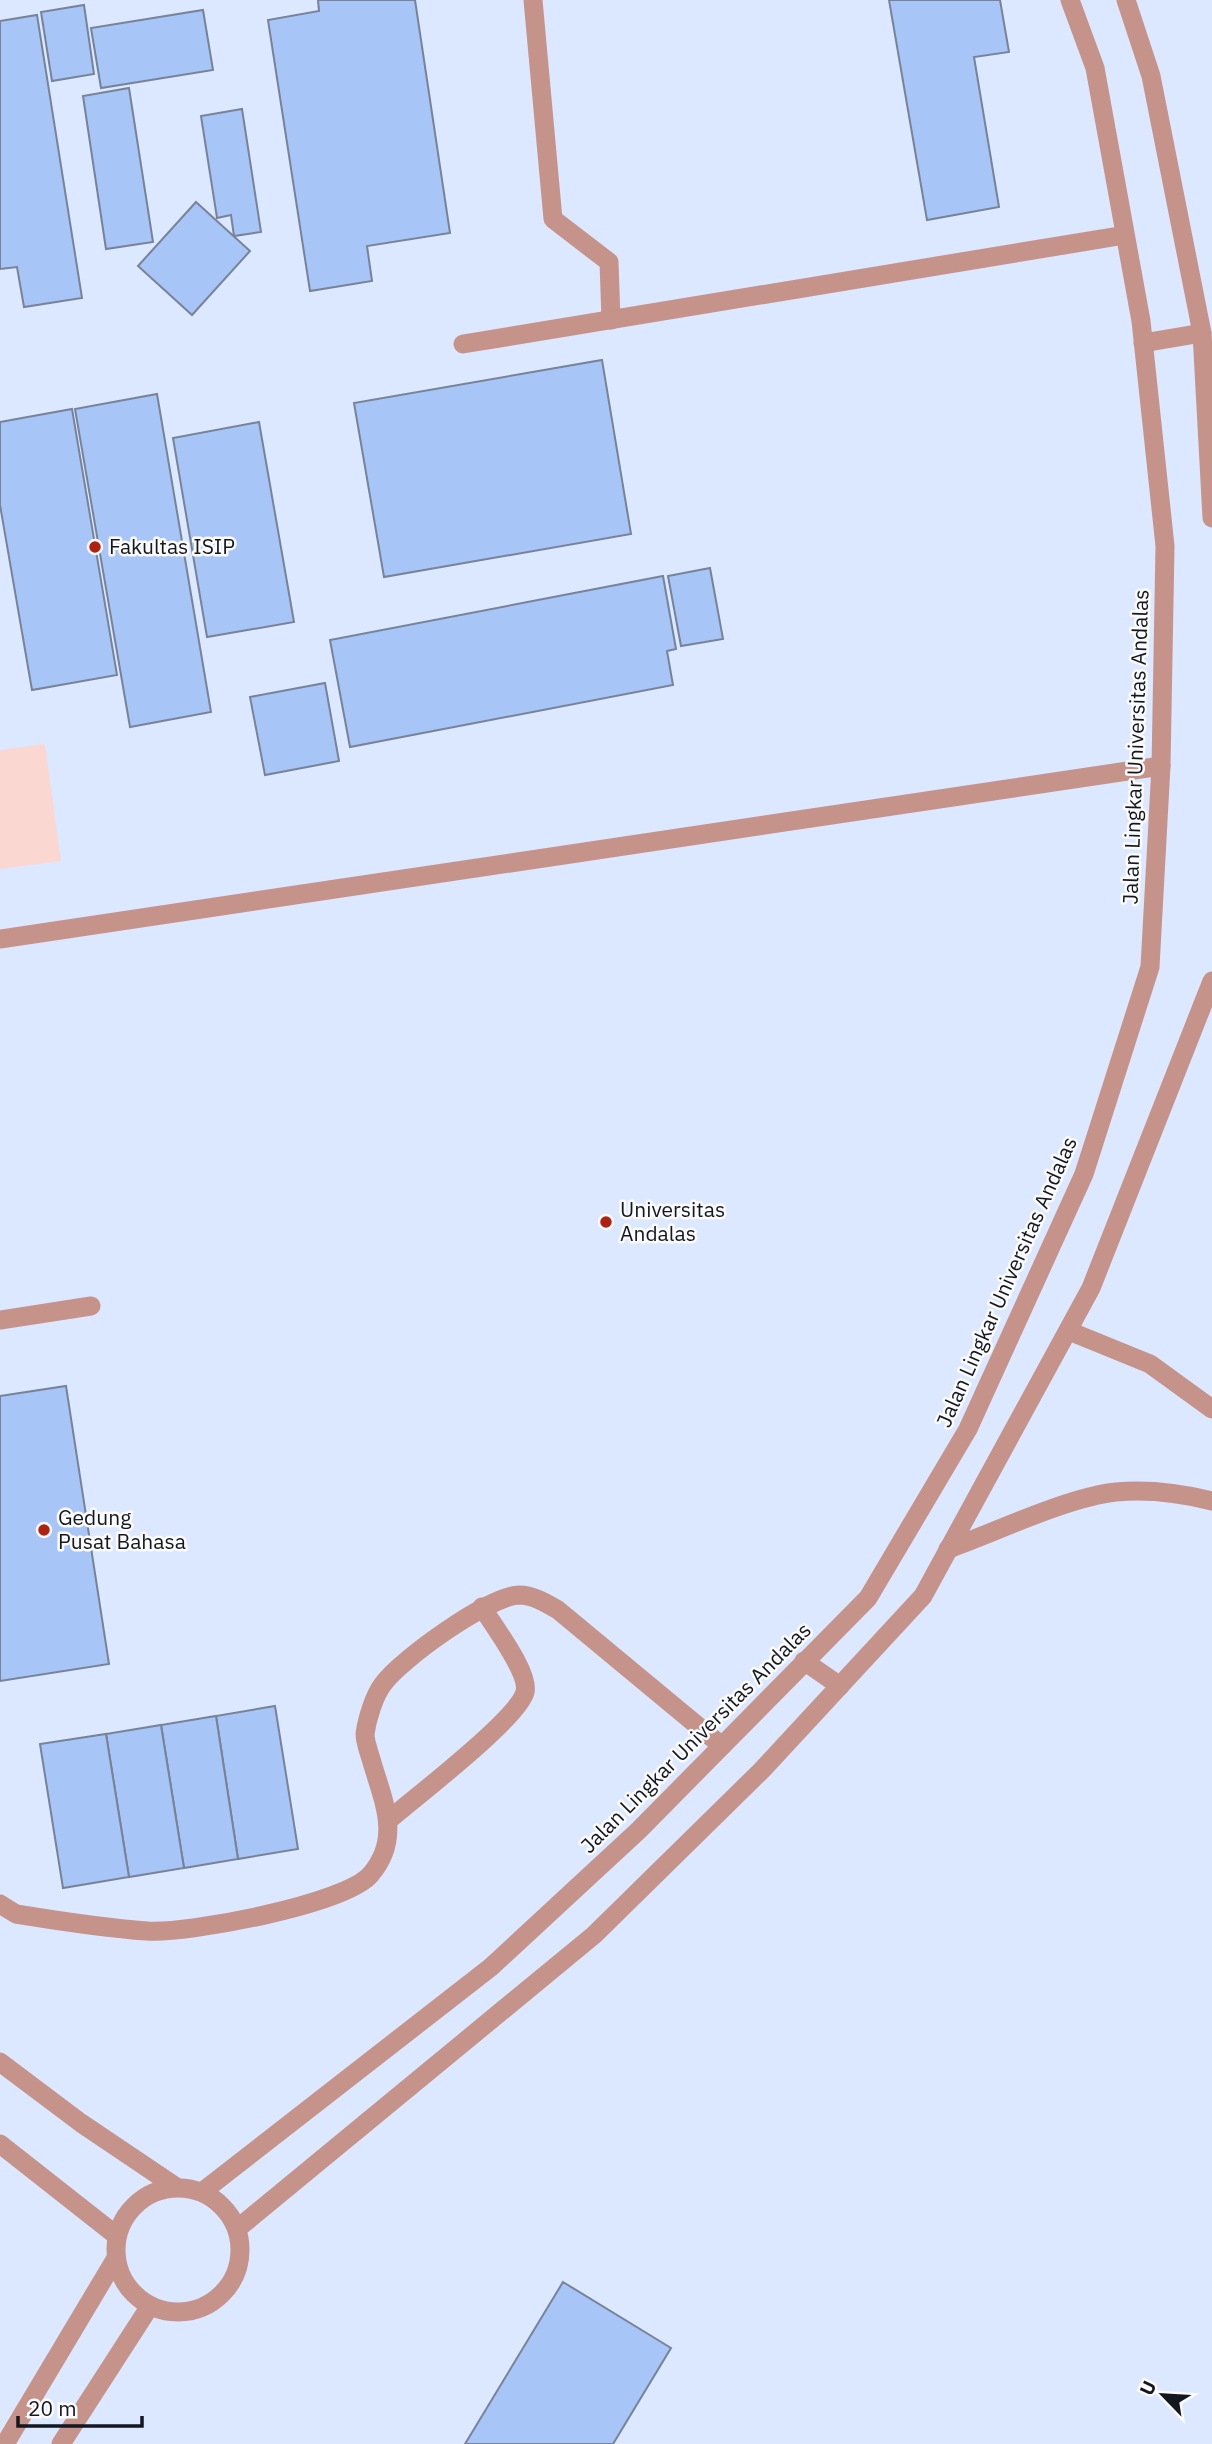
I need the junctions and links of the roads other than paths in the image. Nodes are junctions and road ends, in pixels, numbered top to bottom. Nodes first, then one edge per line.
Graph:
1 (533, 0) edge
2 (1070, 0) edge
3 (1126, 0) edge
4 (1125, 235) junction
5 (611, 320) junction
6 (1202, 333) junction
7 (1143, 342) junction
8 (463, 344) dead end
9 (1212, 518) edge
10 (1161, 766) junction
11 (0, 939) edge
12 (1212, 981) edge
13 (91, 1306) dead end
14 (0, 1320) edge
15 (1069, 1331) junction
16 (1212, 1409) edge
17 (1212, 1501) edge
18 (948, 1549) junction
19 (482, 1607) junction
20 (804, 1661) junction
21 (839, 1686) junction
22 (722, 1746) junction
23 (388, 1820) junction
24 (0, 1904) edge
25 (0, 2062) edge
26 (0, 2144) edge
27 (176, 2187) junction
28 (202, 2192) junction
29 (237, 2230) junction
30 (117, 2236) junction
31 (116, 2258) junction
32 (150, 2306) junction
33 (5, 2444) edge
34 (61, 2444) edge

1 - 5 street
2 - 4 street, Jalan Lingkar Universitas Andalas
3 - 6 street
4 - 5 street
4 - 7 street, Jalan Lingkar Universitas Andalas
5 - 8 street
6 - 7 street
6 - 9 street
7 - 10 street, Jalan Lingkar Universitas Andalas
10 - 11 street
10 - 20 street, Jalan Lingkar Universitas Andalas
12 - 15 street
13 - 14 street
15 - 16 street
15 - 18 street
17 - 18 street
18 - 21 street
19 - 22 street
19 - 23 street
19 - 23 street
20 - 21 street
20 - 22 street, Jalan Lingkar Universitas Andalas
21 - 29 street
22 - 28 street, Jalan Lingkar Universitas Andalas
23 - 24 street
25 - 27 street
26 - 30 street
27 - 28 street
27 - 30 street
28 - 29 street
29 - 32 street
30 - 31 street
31 - 32 street
31 - 33 street
32 - 34 street

